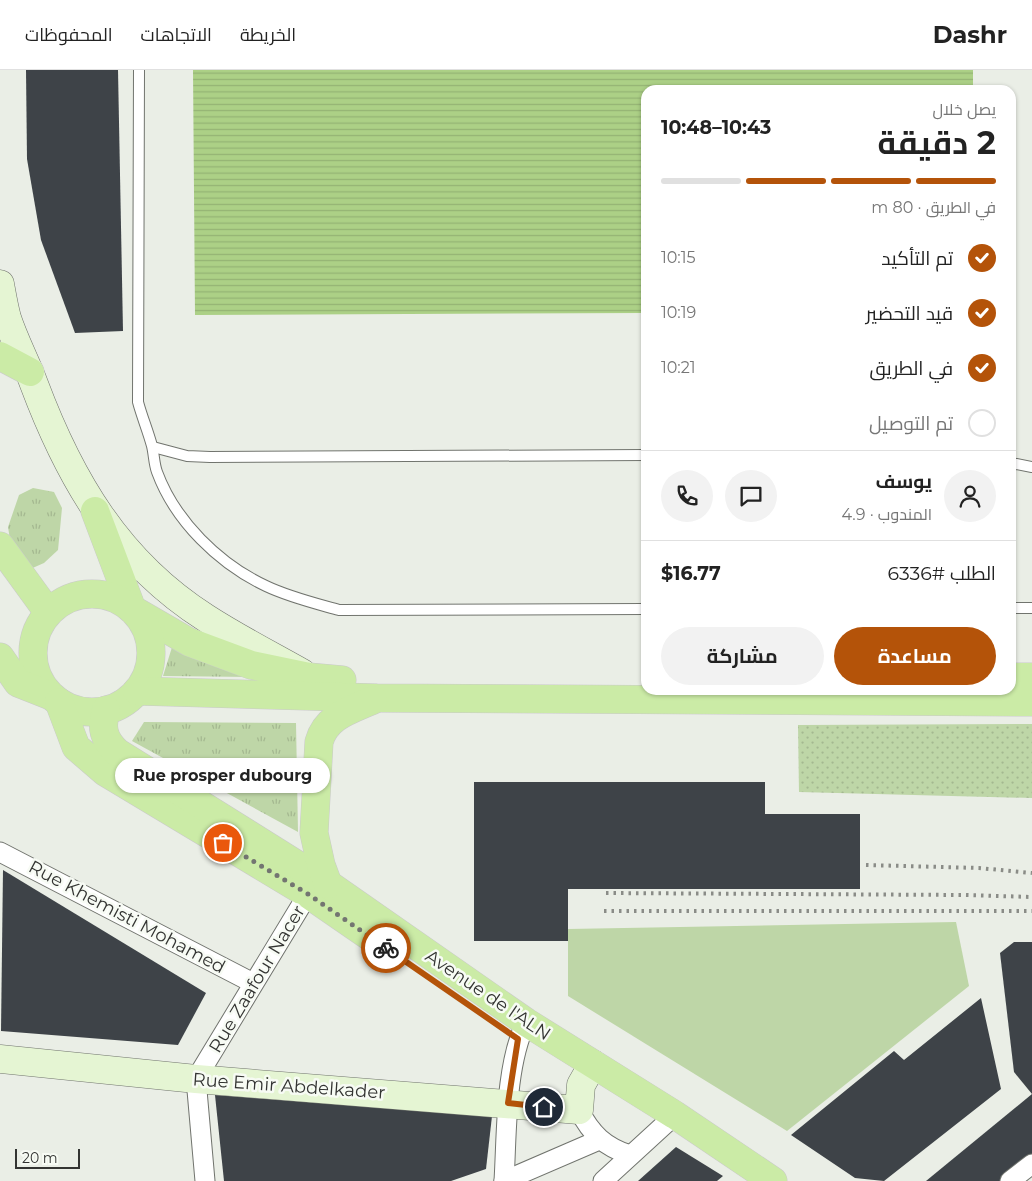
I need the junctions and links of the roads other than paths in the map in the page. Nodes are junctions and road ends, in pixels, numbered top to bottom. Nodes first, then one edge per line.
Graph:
1 (139, 70) edge
2 (0, 284) edge
3 (0, 356) edge
4 (30, 372) junction
5 (152, 447) junction
6 (641, 455) edge
7 (1016, 464) edge
8 (1032, 467) edge
9 (95, 511) junction
10 (0, 546) edge
11 (132, 608) junction
12 (1016, 608) edge
13 (1032, 608) edge
14 (641, 609) edge
15 (48, 612) junction
16 (0, 657) edge
17 (309, 677) junction
18 (1016, 677) edge
19 (1032, 677) edge
20 (641, 682) edge
21 (18, 683) junction
22 (137, 691) junction
23 (378, 698) junction
24 (55, 699) junction
25 (1032, 702) edge
26 (106, 710) junction
27 (76, 747) junction
28 (0, 852) edge
29 (318, 889) junction
30 (253, 983) junction
31 (522, 1031) junction
32 (0, 1059) edge
33 (593, 1064) junction
34 (196, 1079) junction
35 (508, 1103) junction
36 (579, 1110) junction
37 (675, 1116) junction
38 (599, 1140) junction
39 (630, 1156) junction
40 (1032, 1164) edge
41 (762, 1178) edge
42 (205, 1181) edge
43 (504, 1181) edge
44 (603, 1181) edge
45 (1010, 1181) edge

1 - 5 lane
2 - 4 street
3 - 4 main road
4 - 9 street
5 - 6 lane
5 - 14 lane
7 - 8 lane
9 - 11 main road
9 - 17 street
10 - 15 main road
11 - 15 main road
11 - 17 main road
11 - 22 main road
12 - 13 lane
15 - 24 main road
16 - 21 main road
17 - 20 main road
18 - 19 main road
21 - 24 main road
21 - 27 main road
22 - 23 main road
22 - 26 main road
23 - 25 main road
23 - 29 main road
24 - 26 main road
24 - 27 main road, Avenue de l'ALN
26 - 29 main road, Avenue de l'ALN
27 - 29 main road, Avenue de l'ALN
28 - 30 street, Rue Khemisti Mohamed
29 - 30 street, Rue Zaafour Nacer
29 - 31 main road, Avenue de l'ALN
30 - 34 street, Rue Zaafour Nacer
31 - 33 main road, Avenue de l'ALN
31 - 35 street
32 - 34 street, Rue Emir Abdelkader
33 - 36 street
33 - 37 main road, Avenue de l'ALN
34 - 35 street, Rue Emir Abdelkader
34 - 42 street
35 - 36 street, Rue Emir Abdelkader
35 - 43 street
36 - 38 street
37 - 39 street
37 - 41 main road, Avenue de l'ALN
38 - 39 street
38 - 43 street
39 - 44 street
40 - 45 street

